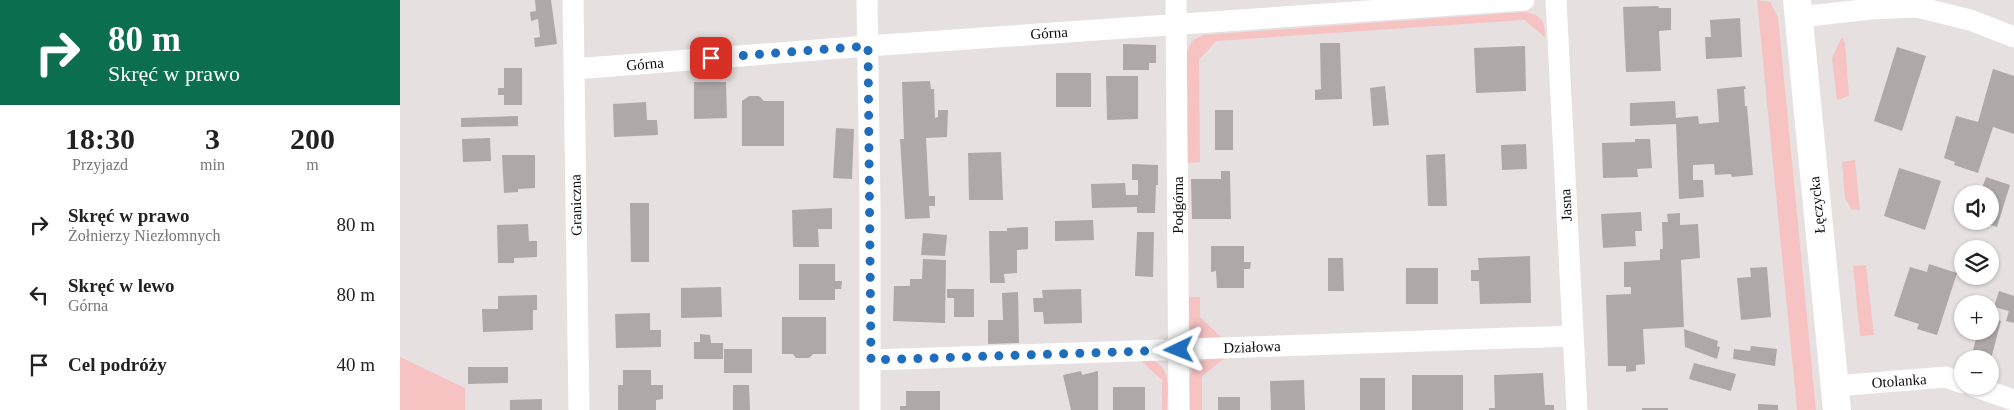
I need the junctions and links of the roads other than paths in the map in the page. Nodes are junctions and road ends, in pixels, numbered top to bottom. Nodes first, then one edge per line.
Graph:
1 (573, 0) edge
2 (867, 0) edge
3 (1176, 0) edge
4 (1524, 0) edge
5 (1556, 0) edge
6 (1477, 2) edge
7 (1798, 9) edge
8 (1177, 25) junction
9 (2014, 37) edge
10 (868, 46) junction
11 (574, 69) junction
12 (1573, 336) junction
13 (1179, 350) junction
14 (871, 360) junction
15 (1954, 380) edge
16 (1999, 395) edge
17 (1836, 398) edge
18 (2014, 400) edge
19 (580, 410) edge
20 (870, 410) edge
21 (1179, 410) edge
22 (1577, 410) edge

1 - 11 street, Graniczna
2 - 10 street
3 - 8 street, Podgórna
4 - 6 street, Górna
5 - 12 street, Jasna
6 - 8 street, Górna
7 - 9 street
7 - 17 main road, Łęczycka
8 - 10 street, Górna
8 - 13 street, Podgórna
10 - 11 street, Górna
10 - 14 street
11 - 19 street, Graniczna
12 - 13 street, Działowa
12 - 22 street, Jasna
13 - 14 street, Działowa
13 - 21 street, Podgórna
14 - 20 street
15 - 17 street, Otolanka
16 - 18 street

